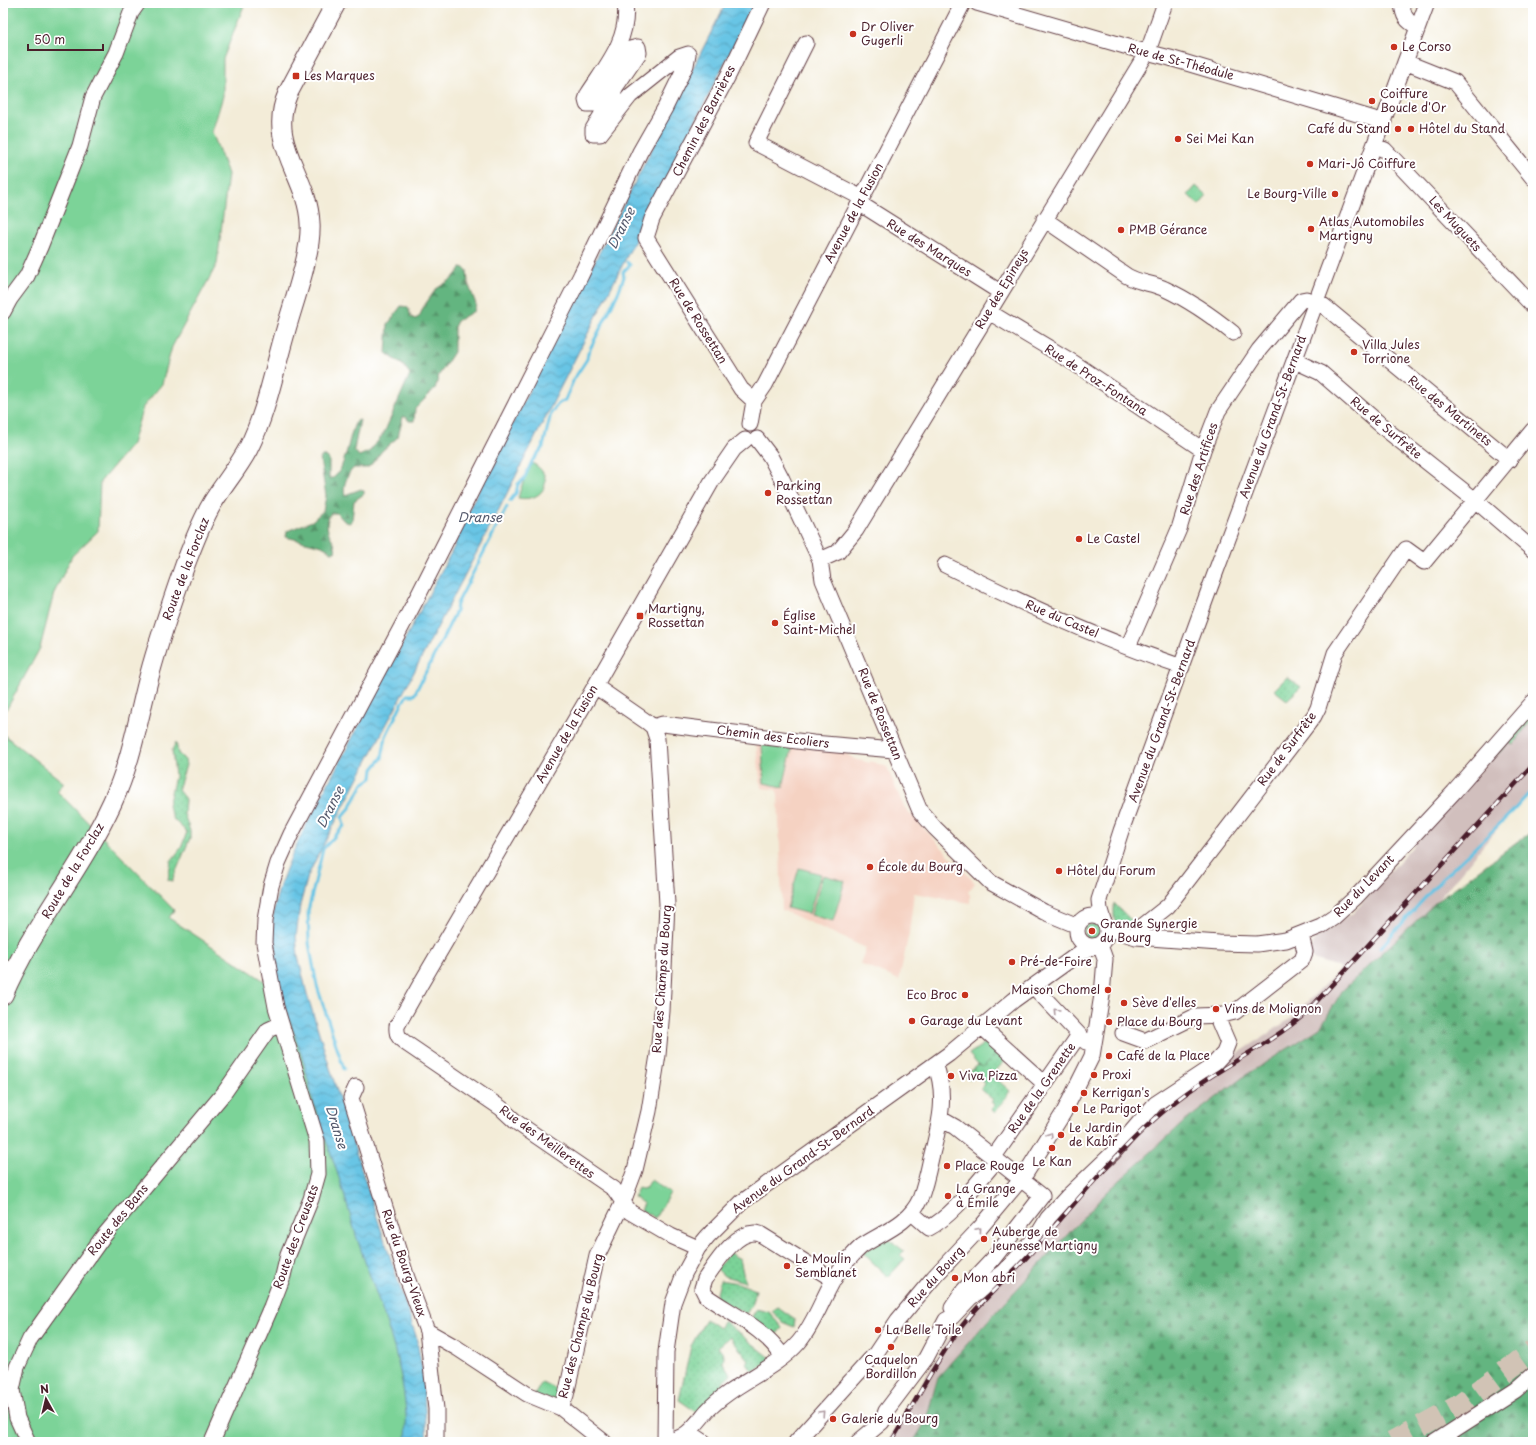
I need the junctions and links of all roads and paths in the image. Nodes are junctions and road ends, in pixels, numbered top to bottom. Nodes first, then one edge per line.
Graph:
1 (138, 3) edge
2 (336, 3) edge
3 (625, 3) edge
4 (763, 3) edge
5 (963, 3) edge
6 (977, 3) edge
7 (1165, 3) edge
8 (1402, 3) edge
9 (1427, 3) edge
10 (1418, 27) junction
11 (806, 44) dead end
12 (1148, 51) junction
13 (1405, 62) junction
14 (1384, 122) junction
15 (1375, 146) junction
16 (1533, 178) edge
17 (861, 200) junction
18 (1044, 219) junction
19 (646, 238) joint
20 (1000, 292) junction
21 (1316, 301) junction
22 (1533, 306) edge
23 (3, 312) edge
24 (989, 312) junction
25 (1232, 333) dead end
26 (1295, 361) junction
27 (754, 401) junction
28 (1533, 430) edge
29 (751, 440) junction
30 (1202, 450) junction
31 (1510, 460) junction
32 (1475, 500) junction
33 (1533, 550) edge
34 (820, 560) junction
35 (945, 566) dead end
36 (1128, 647) junction
37 (1182, 667) junction
38 (595, 686) junction
39 (1533, 702) edge
40 (653, 728) junction
41 (894, 750) junction
42 (1121, 831) junction
43 (1080, 927) junction
44 (1301, 935) junction
45 (1101, 936) junction
46 (1135, 937) junction
47 (1034, 987) junction
48 (3, 995) edge
49 (1014, 1000) junction
50 (1218, 1016) junction
51 (281, 1024) junction
52 (982, 1028) junction
53 (396, 1032) joint
54 (1123, 1033) dead end
55 (1079, 1035) junction
56 (1092, 1049) junction
57 (935, 1064) junction
58 (1045, 1084) junction
59 (356, 1087) dead end
60 (941, 1119) junction
61 (994, 1159) junction
62 (1021, 1179) junction
63 (623, 1202) junction
64 (912, 1213) junction
65 (698, 1248) junction
66 (834, 1280) junction
67 (946, 1320) junction
68 (427, 1331) junction
69 (782, 1356) junction
70 (1533, 1375) edge
71 (561, 1408) junction
72 (689, 1432) junction
73 (28, 1442) edge
74 (212, 1442) edge
75 (436, 1442) edge
76 (604, 1442) edge
77 (665, 1442) edge
78 (704, 1442) edge
79 (796, 1442) edge
80 (858, 1442) edge
81 (1435, 1442) edge

1 - 23 street
2 - 48 main road, Route de la Forclaz
3 - 51 street, Route des Creusats
4 - 19 street, Chemin des Barrières
5 - 17 street, Avenue de la Fusion
6 - 12 street, Rue de St-Théodule
7 - 12 street, Rue des Epineys
8 - 10 street
9 - 10 street, Avenue du Grand-St-Bernard
10 - 13 street, Avenue du Grand-St-Bernard
11 - 17 street, Rue des Marques
12 - 14 street, Rue de St-Théodule
12 - 18 street, Rue des Epineys
13 - 14 street, Avenue du Grand-St-Bernard
13 - 16 street
14 - 15 street, Avenue du Grand-St-Bernard
15 - 21 street, Avenue du Grand-St-Bernard
15 - 22 street, Les Muguets
17 - 20 street, Rue des Marques
17 - 27 street, Avenue de la Fusion
18 - 20 street, Rue des Epineys
18 - 25 street
19 - 27 street, Rue de Rossettan
20 - 24 street, Rue des Epineys
21 - 26 street, Avenue du Grand-St-Bernard
21 - 30 street, Rue des Artifices
21 - 31 street, Rue des Martinets
24 - 30 street, Rue de Proz-Fontana
24 - 34 street, Rue des Epineys
26 - 32 street, Rue de Surfrête
26 - 37 street, Avenue du Grand-St-Bernard
27 - 29 street, Avenue de la Fusion
28 - 31 street
29 - 34 street, Rue de Rossettan
29 - 38 street, Avenue de la Fusion
30 - 36 street, Rue des Artifices
31 - 32 street
32 - 33 street, Rue de Surfrête
32 - 46 street, Rue de Surfrête
34 - 41 street, Rue de Rossettan
35 - 36 street, Rue du Castel
36 - 37 street, Rue du Castel
37 - 42 street, Avenue du Grand-St-Bernard
38 - 40 street
38 - 53 street, Avenue de la Fusion
39 - 44 street, Rue du Levant
40 - 41 street, Chemin des Ecoliers
40 - 63 street, Rue des Champs du Bourg
41 - 43 street, Rue de Rossettan
42 - 43 street, Avenue du Grand-St-Bernard
42 - 45 street, Avenue du Grand-St-Bernard
43 - 45 street
43 - 45 street
43 - 49 street, Avenue du Grand-St-Bernard
44 - 46 street, Rue du Levant
44 - 50 street
45 - 46 street, Rue du Levant
45 - 47 street, Avenue du Grand-St-Bernard
45 - 56 street, Rue du Bourg
47 - 49 street, Avenue du Grand-St-Bernard
55 -> 47 street
49 - 52 street, Avenue du Grand-St-Bernard
50 - 54 street
50 - 67 street
51 - 73 street, Route des Bans
51 - 74 street, Route des Creusats
52 - 57 street, Avenue du Grand-St-Bernard
52 - 58 street
53 - 63 street, Rue des Meillerettes
55 - 56 street, Rue de la Grenette
55 - 58 street, Rue de la Grenette
62 -> 56 street, Rue du Bourg
57 - 60 street
57 - 65 street, Avenue du Grand-St-Bernard
58 - 61 street, Rue de la Grenette
59 - 68 street, Rue du Bourg-Vieux
60 - 61 street
60 - 64 street
61 - 62 street
61 - 64 street, Rue de la Grenette
62 - 67 street
79 -> 62 street, Rue du Bourg
63 - 65 street, Rue des Meillerettes
63 - 71 street, Rue des Champs du Bourg
64 - 66 street
65 - 77 street, Avenue du Grand-St-Bernard
66 - 69 street
66 - 69 street
67 - 80 street
68 - 71 street, Rue du Bourg-Vieux
68 - 75 street
69 - 72 street
70 - 81 street
71 - 76 street, Rue du Bourg-Vieux
72 - 77 street
72 - 78 street

